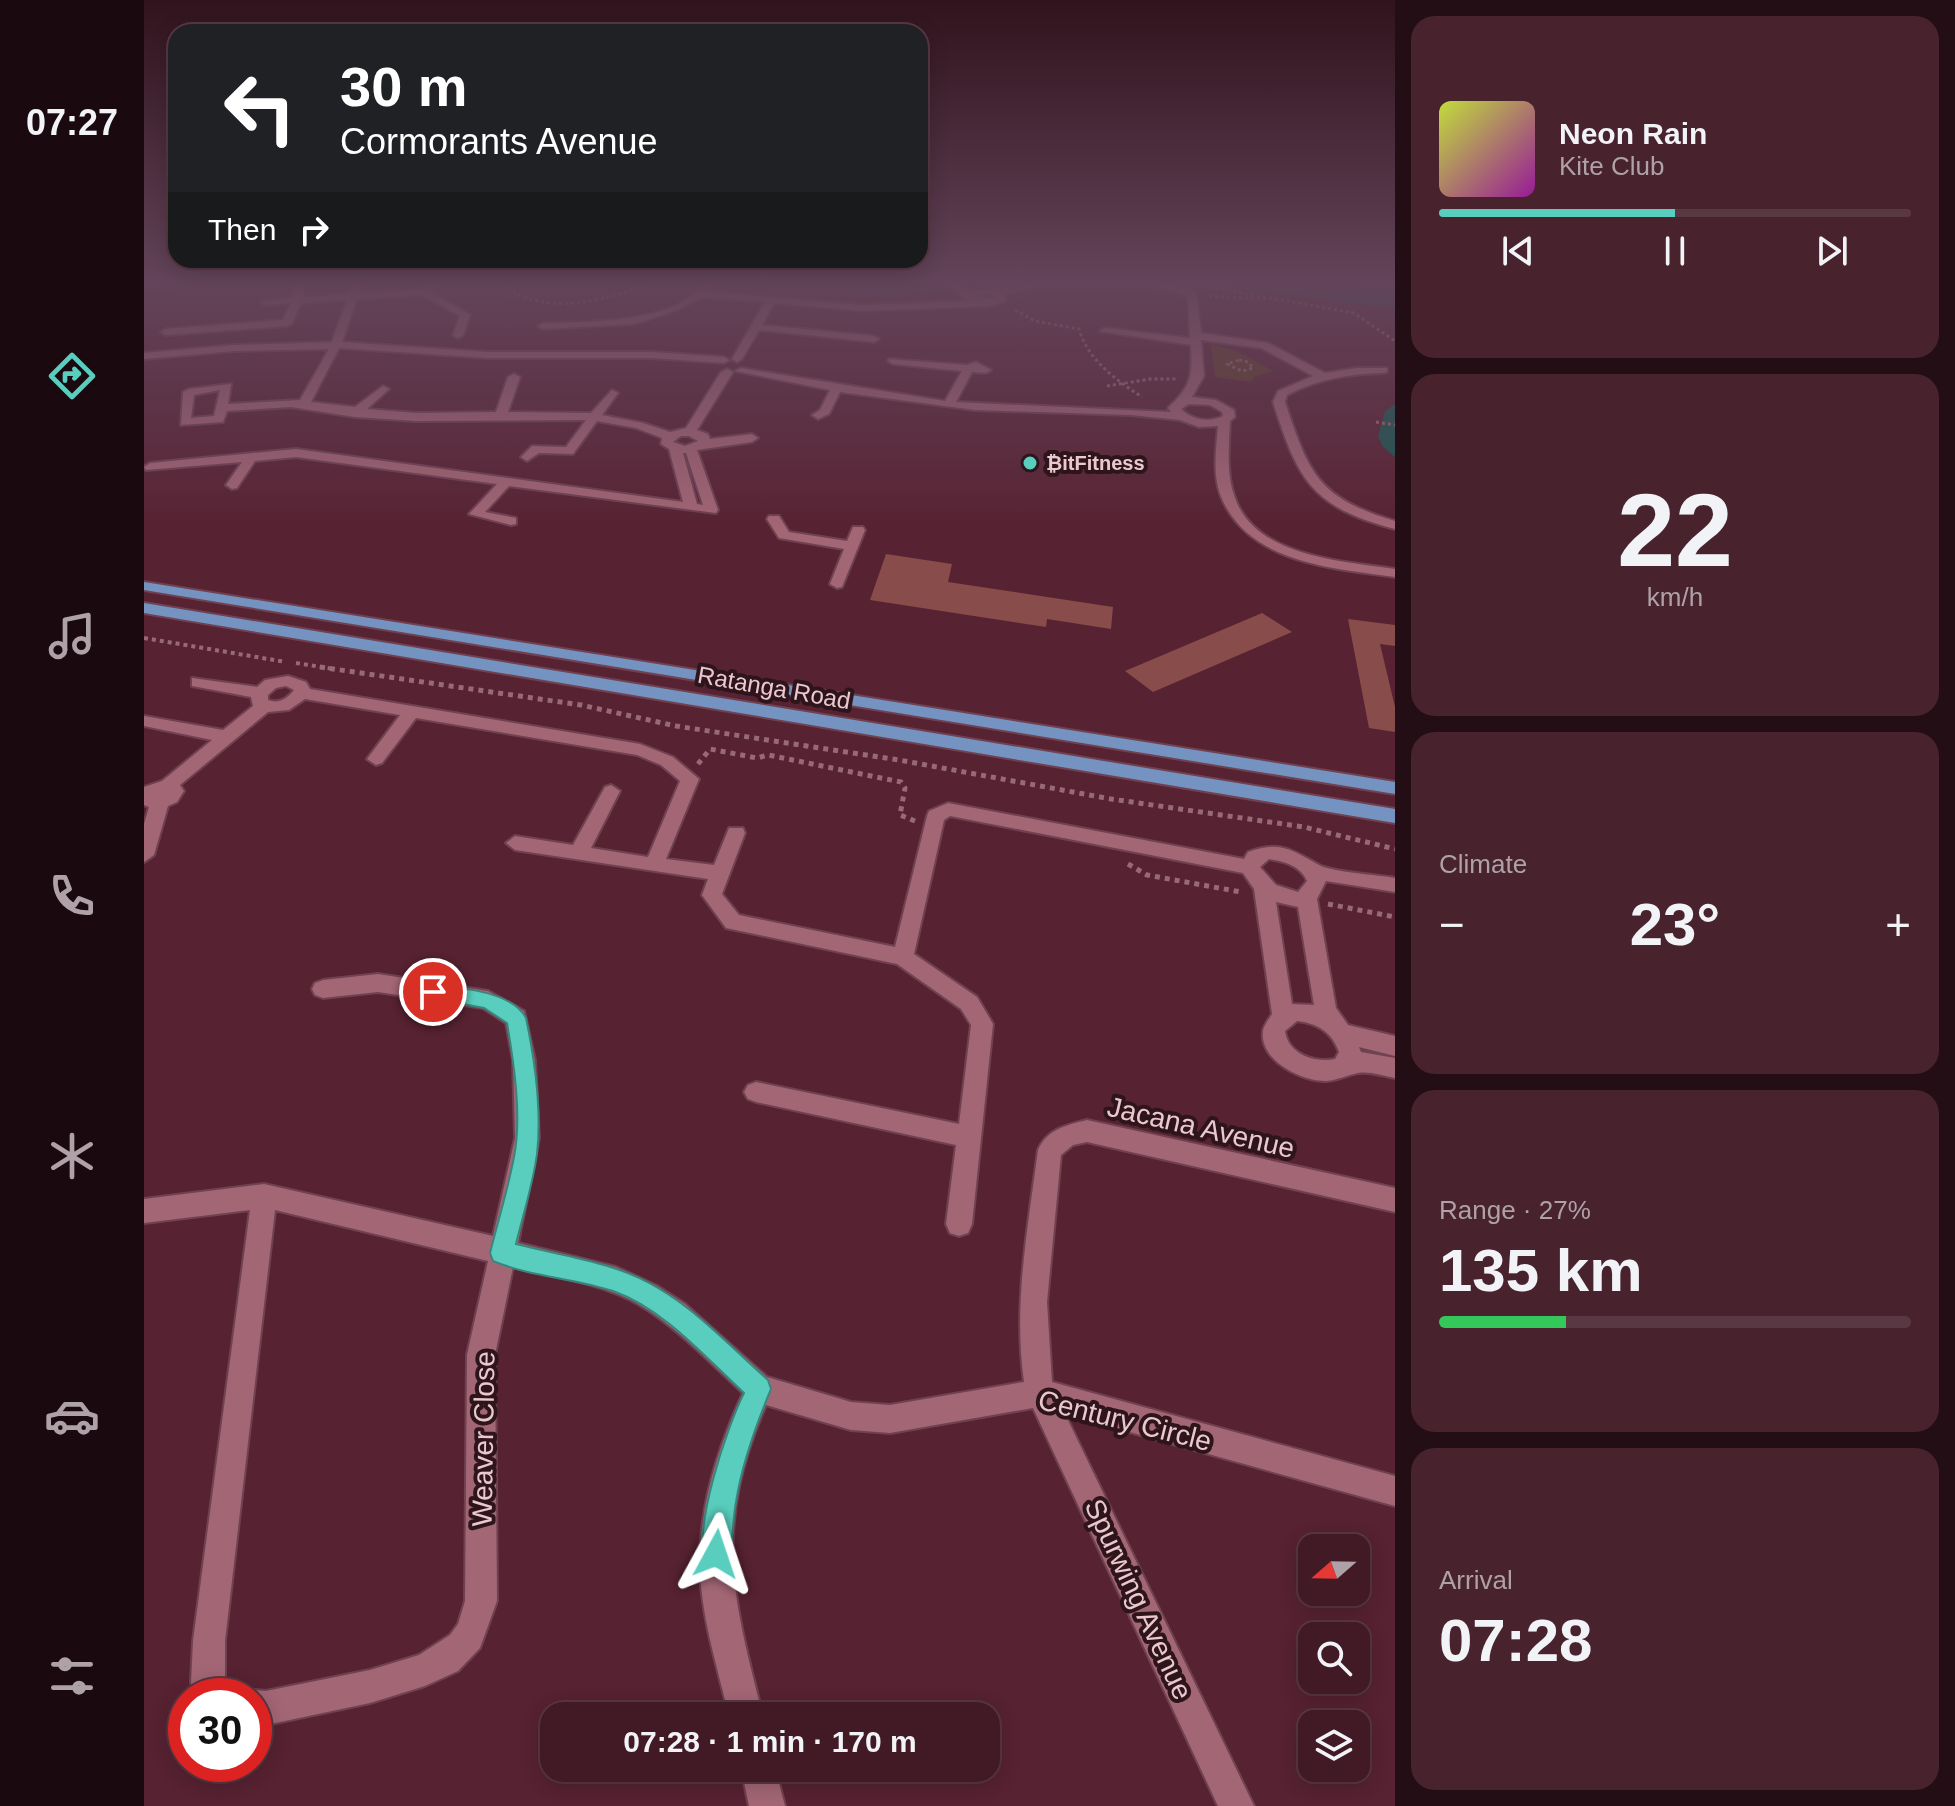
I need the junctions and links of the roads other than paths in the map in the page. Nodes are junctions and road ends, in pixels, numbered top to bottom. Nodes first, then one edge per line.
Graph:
1 (325, 364) edge
2 (695, 364) edge
3 (905, 364) edge
4 (953, 364) edge
5 (1194, 364) edge
6 (1300, 364) edge
7 (732, 366) junction
8 (1383, 370) dead end
9 (1322, 376) junction
10 (514, 377) dead end
11 (1193, 377) junction
12 (977, 384) junction
13 (383, 389) dead end
14 (612, 393) dead end
15 (952, 401) junction
16 (1182, 401) junction
17 (304, 404) junction
18 (1220, 405) junction
19 (222, 408) dead end
20 (355, 413) junction
21 (501, 415) junction
22 (592, 418) junction
23 (1184, 418) junction
24 (1224, 421) junction
25 (698, 436) junction
26 (748, 438) dead end
27 (672, 442) junction
28 (1212, 448) junction
29 (691, 449) junction
30 (253, 455) junction
31 (527, 457) dead end
32 (150, 467) dead end
33 (506, 482) junction
34 (232, 485) dead end
35 (691, 507) junction
36 (774, 519) dead end
37 (511, 521) dead end
38 (1395, 525) edge
39 (858, 530) dead end
40 (852, 546) junction
41 (1395, 573) edge
42 (837, 584) dead end
43 (144, 586) edge
44 (144, 608) edge
45 (198, 682) dead end
46 (301, 693) junction
47 (262, 700) junction
48 (413, 710) junction
49 (144, 721) edge
50 (228, 737) junction
51 (376, 759) dead end
52 (1395, 788) edge
53 (611, 791) dead end
54 (154, 794) edge
55 (1395, 816) edge
56 (736, 833) dead end
57 (515, 843) dead end
58 (579, 853) junction
59 (144, 855) edge
60 (654, 865) junction
61 (1250, 867) junction
62 (1313, 872) junction
63 (720, 873) junction
64 (1395, 885) edge
65 (1264, 889) junction
66 (1306, 896) junction
67 (903, 957) junction
68 (323, 989) dead end
69 (1283, 1015) junction
70 (1338, 1028) junction
71 (1395, 1046) edge
72 (1342, 1068) junction
73 (1395, 1068) edge
74 (756, 1092) dead end
75 (969, 1137) junction
76 (264, 1196) junction
77 (1395, 1200) edge
78 (144, 1211) edge
79 (959, 1224) dead end
80 (502, 1253) junction
81 (759, 1389) junction
82 (1040, 1393) junction
83 (1395, 1491) edge
84 (208, 1678) edge
85 (743, 1702) edge
86 (272, 1707) edge
87 (761, 1782) edge
88 (767, 1806) edge
89 (1236, 1806) edge

1 - 17 street
2 - 7 street
3 - 12 street
4 - 12 street
5 - 11 street
6 - 9 street
7 - 15 street
7 - 15 street
7 - 25 street
8 - 9 street
9 - 38 street
10 - 21 street
11 - 16 street
11 - 18 street
12 - 15 street
12 - 15 street
12 - 16 street
12 - 23 street
13 - 20 street
14 - 22 street
16 - 18 street
16 - 23 street
17 - 19 street
17 - 20 street
18 - 24 street
20 - 21 street
21 - 22 street
22 - 27 street
22 - 31 street
23 - 24 street
23 - 28 street
24 - 28 street
25 - 26 street
25 - 27 street
25 - 29 street
27 - 29 street
27 - 35 street
28 - 41 street
29 - 35 street
30 - 32 street
30 - 33 street
30 - 34 street
33 - 35 street
33 - 37 street
36 - 40 street
39 - 40 street
40 - 42 street
43 - 52 main road, Ratanga Road
44 - 55 main road, Ratanga Road
45 - 47 street
46 - 47 street
46 - 47 street
46 - 48 street
47 - 50 street
48 - 51 street
48 - 60 street
49 - 50 street
50 - 54 street
53 - 58 street
54 - 59 street
56 - 63 street
57 - 58 street
58 - 60 street
60 - 63 street
61 - 62 street
61 - 65 street
61 - 67 street
62 - 64 street
62 - 66 street
63 - 67 street
65 - 66 street
65 - 69 street
66 - 70 street
67 - 75 street
68 - 80 street, Weaver Close
69 - 70 street
69 - 72 street
70 - 71 street
70 - 72 street
72 - 73 street
74 - 75 street
75 - 79 street
76 - 78 street
76 - 80 street
76 - 84 street
77 - 82 street, Jacana Avenue
80 - 81 street
80 - 86 street, Weaver Close
81 - 82 street, Century Circle
81 - 85 street
82 - 83 street, Century Circle
82 - 89 street, Spurwing Avenue
87 - 88 street

